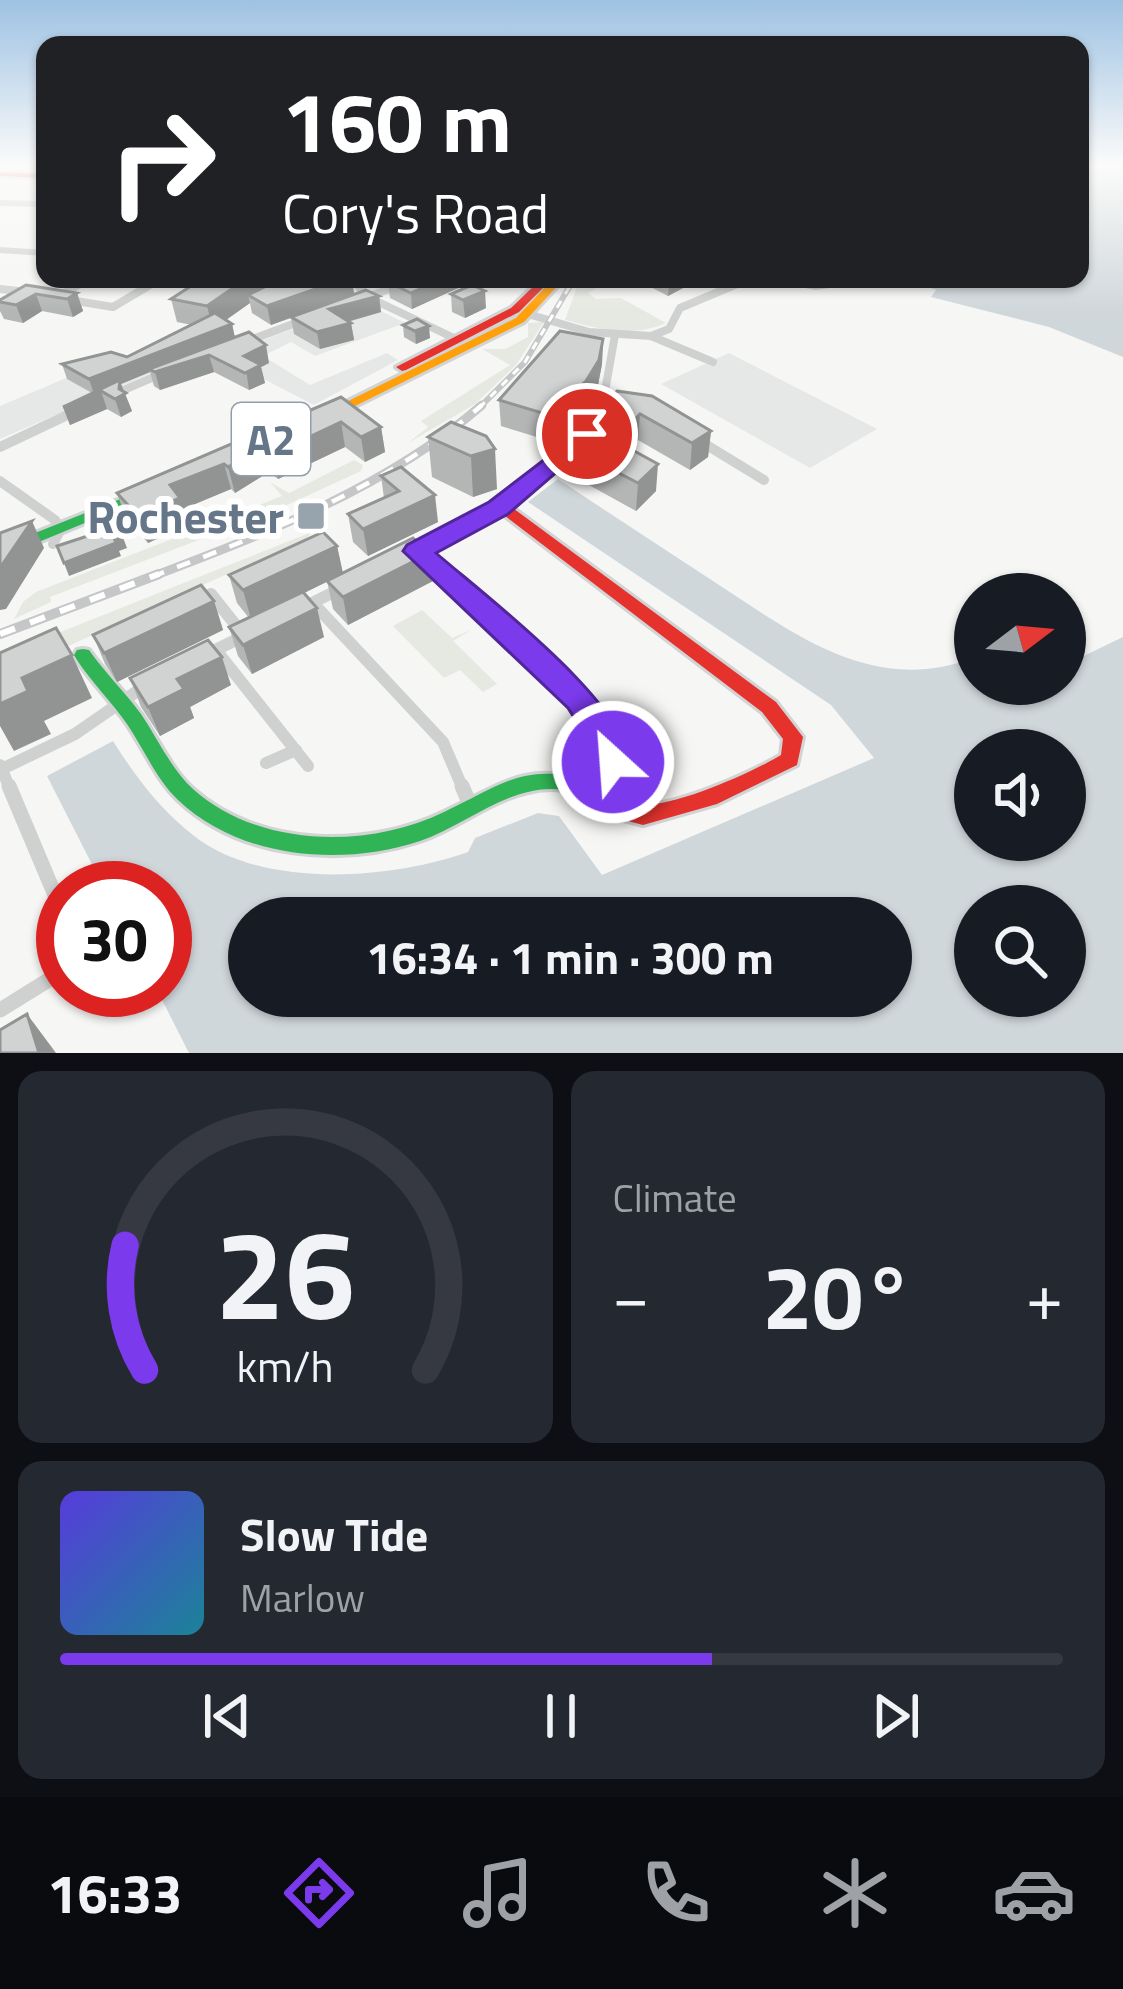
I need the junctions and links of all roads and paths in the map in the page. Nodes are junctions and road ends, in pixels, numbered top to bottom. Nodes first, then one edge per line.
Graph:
1 (0, 250) edge
2 (36, 252) edge
3 (73, 288) edge
4 (145, 288) edge
5 (360, 288) edge
6 (394, 288) edge
7 (539, 288) edge
8 (548, 288) edge
9 (728, 288) edge
10 (0, 289) edge
11 (57, 297) junction
12 (368, 297) junction
13 (346, 304) edge
14 (524, 308) junction
15 (315, 316) edge
16 (615, 335) junction
17 (651, 336) junction
18 (454, 338) junction
19 (478, 341) junction
20 (230, 347) edge
21 (713, 362) dead end
22 (174, 370) edge
23 (606, 405) junction
24 (622, 408) edge
25 (687, 434) edge
26 (0, 447) edge
27 (764, 480) dead end
28 (0, 482) edge
29 (147, 487) edge
30 (502, 506) junction
31 (56, 531) junction
32 (0, 542) edge
33 (417, 551) junction
34 (0, 553) edge
35 (398, 560) edge
36 (346, 586) edge
37 (211, 594) edge
38 (313, 603) junction
39 (296, 611) edge
40 (262, 628) edge
41 (244, 636) junction
42 (217, 650) junction
43 (83, 655) dead end
44 (198, 659) edge
45 (161, 677) edge
46 (118, 702) junction
47 (296, 750) junction
48 (266, 763) dead end
49 (308, 766) dead end
50 (1, 767) edge
51 (596, 793) junction
52 (470, 807) junction
53 (41, 861) edge
54 (36, 988) edge
55 (0, 1010) edge

1 - 2 street
3 - 11 street
4 - 11 street
5 - 12 street
6 - 12 street
7 - 14 street, A2
8 - 14 street, A2
9 - 17 street
10 - 11 street
12 - 13 street
12 - 18 street
14 - 16 street
14 - 18 street, A2
14 - 19 street, A2
15 - 20 street
16 - 17 street
16 - 23 street
17 - 21 street
18 - 19 street
18 - 19 street, A2
22 - 26 street
23 - 24 street
23 - 30 street
25 - 27 street
28 - 31 street
29 - 31 street
30 - 33 street
30 - 51 street
31 - 32 street
31 - 34 street
33 - 35 street
33 - 51 street
36 - 38 street
37 - 41 street
38 - 39 street
38 - 52 street
40 - 41 street
41 - 42 street
42 - 44 street
42 - 47 street
43 - 46 street
45 - 46 street
46 - 50 street
46 - 52 street
47 - 48 street
47 - 49 street
50 - 53 street
51 - 52 street
54 - 55 street

